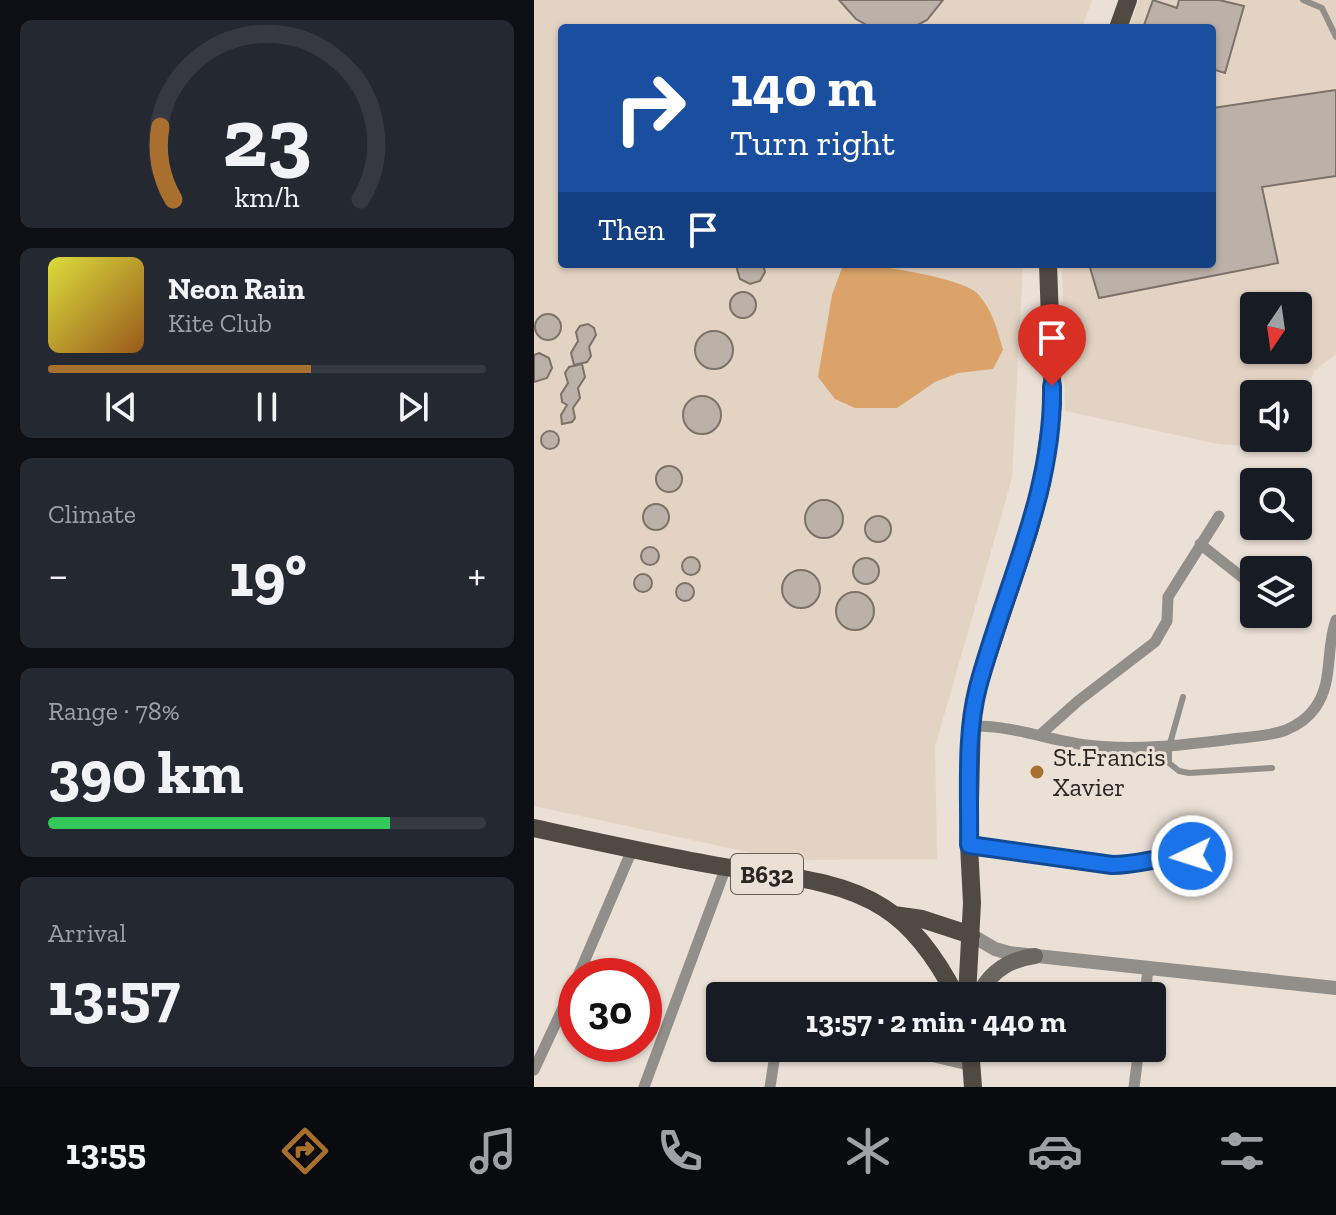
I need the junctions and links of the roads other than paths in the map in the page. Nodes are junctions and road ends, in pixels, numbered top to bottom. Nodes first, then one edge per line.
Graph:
1 (1128, 0) edge
2 (1303, 0) edge
3 (1119, 24) edge
4 (1336, 37) edge
5 (1048, 268) edge
6 (1219, 516) dead end
7 (1200, 544) junction
8 (1240, 576) edge
9 (1336, 620) edge
10 (1183, 697) dead end
11 (972, 726) junction
12 (1040, 735) junction
13 (1169, 747) junction
14 (1272, 768) dead end
15 (534, 828) edge
16 (969, 845) junction
17 (632, 850) junction
18 (1215, 861) dead end
19 (726, 867) junction
20 (894, 915) junction
21 (971, 935) junction
22 (1035, 956) junction
23 (586, 958) edge
24 (1148, 969) junction
25 (947, 982) edge
26 (968, 982) edge
27 (987, 982) edge
28 (1147, 982) edge
29 (1336, 988) edge
30 (558, 1019) edge
31 (774, 1062) edge
32 (972, 1062) edge
33 (1137, 1062) edge
34 (534, 1070) edge
35 (644, 1087) edge
36 (770, 1087) edge
37 (973, 1087) edge
38 (1134, 1087) edge

1 - 3 main road
2 - 4 lane
5 - 11 main road
6 - 7 street
7 - 8 street
7 - 12 street
9 - 13 street
10 - 13 lane
11 - 12 street
11 - 16 main road
12 - 13 street
13 - 14 lane
15 - 17 main road, B632
16 - 18 street
16 - 21 main road
17 - 19 main road, B632
17 - 23 street
19 - 20 main road, B632
19 - 35 street
20 - 21 main road
20 - 25 main road, B632
21 - 22 street
21 - 26 main road
22 - 24 street
22 - 27 main road
24 - 28 street
24 - 29 street
30 - 34 street
31 - 36 street
32 - 37 main road
33 - 38 street

